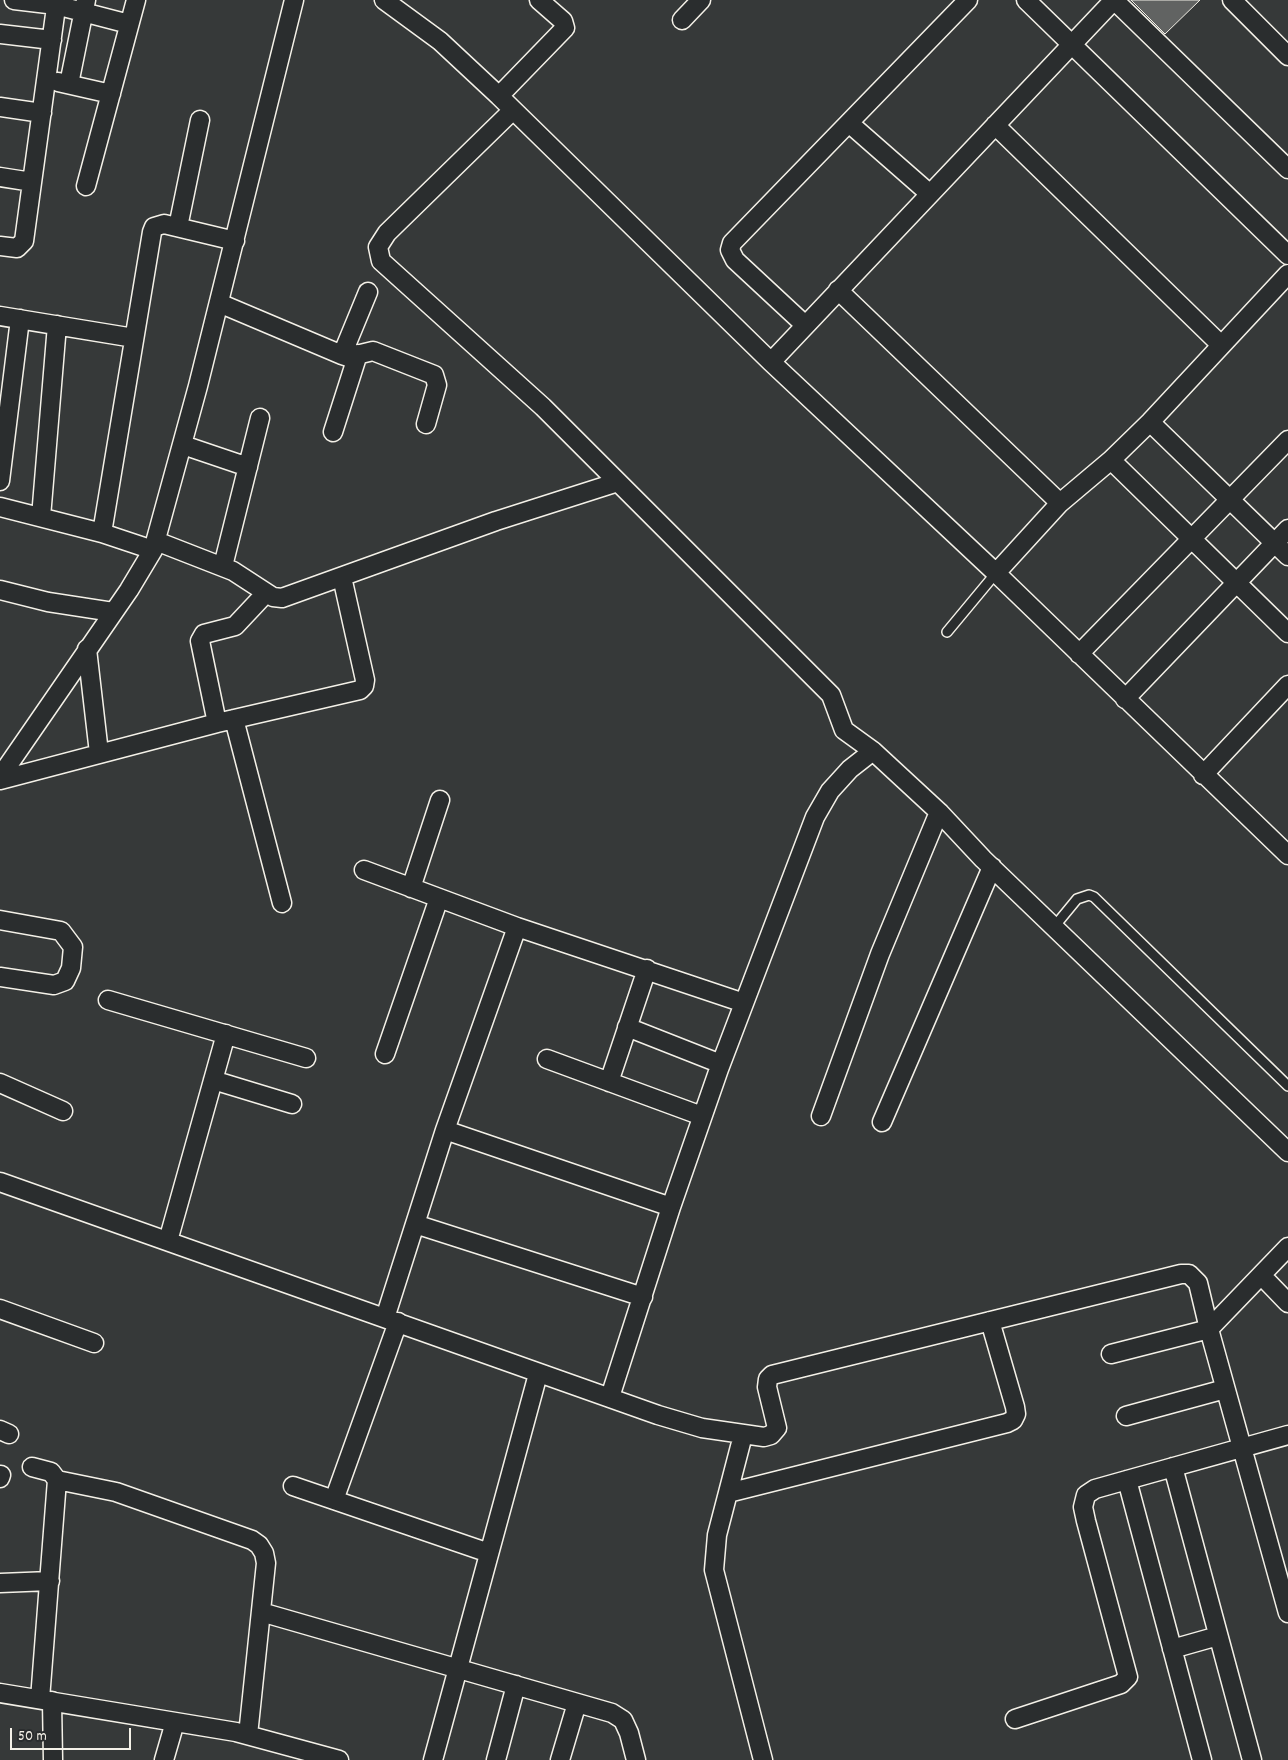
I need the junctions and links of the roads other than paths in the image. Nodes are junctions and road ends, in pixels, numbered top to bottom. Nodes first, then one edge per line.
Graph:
1 (14, 0) edge
2 (136, 0) edge
3 (294, 0) edge
4 (384, 0) edge
5 (701, 0) edge
6 (968, 0) edge
7 (1026, 0) edge
8 (1114, 0) edge
9 (1232, 0) edge
10 (543, 1) edge
11 (56, 3) edge
12 (85, 6) edge
13 (682, 20) dead end
14 (129, 24) junction
15 (0, 34) edge
16 (52, 40) junction
17 (1071, 45) junction
18 (1288, 56) edge
19 (46, 79) junction
20 (69, 84) junction
21 (111, 94) junction
22 (499, 96) junction
23 (0, 107) edge
24 (513, 110) junction
25 (42, 113) junction
26 (200, 120) dead end
27 (849, 123) junction
28 (995, 125) junction
29 (1288, 169) edge
30 (0, 177) edge
31 (32, 182) junction
32 (86, 186) dead end
33 (930, 194) junction
34 (178, 227) junction
35 (234, 241) junction
36 (0, 246) edge
37 (1288, 255) edge
38 (1288, 274) edge
39 (838, 290) junction
40 (368, 292) dead end
41 (219, 303) junction
42 (0, 316) edge
43 (20, 319) junction
44 (57, 325) junction
45 (805, 325) junction
46 (134, 338) junction
47 (1221, 345) junction
48 (350, 355) junction
49 (771, 362) junction
50 (5, 393) edge
51 (260, 418) dead end
52 (1150, 422) junction
53 (426, 424) dead end
54 (333, 432) dead end
55 (1288, 440) edge
56 (183, 445) junction
57 (1111, 460) junction
58 (248, 467) junction
59 (0, 481) edge
60 (618, 482) junction
61 (1230, 500) junction
62 (1060, 503) junction
63 (0, 507) edge
64 (41, 518) junction
65 (1288, 529) edge
66 (102, 533) junction
67 (1191, 538) junction
68 (1274, 542) junction
69 (154, 545) junction
70 (1288, 556) edge
71 (223, 566) junction
72 (996, 573) junction
73 (342, 577) junction
74 (1236, 582) junction
75 (0, 590) edge
76 (266, 593) junction
77 (113, 612) junction
78 (947, 632) dead end
79 (1288, 633) edge
80 (87, 649) junction
81 (1079, 654) junction
82 (1285, 695) edge
83 (1125, 699) junction
84 (234, 719) junction
85 (217, 723) junction
86 (873, 751) junction
87 (99, 753) junction
88 (1203, 775) junction
89 (0, 778) edge
90 (440, 800) dead end
91 (938, 812) junction
92 (1288, 855) edge
93 (992, 867) junction
94 (364, 870) dead end
95 (411, 888) junction
96 (439, 898) junction
97 (282, 903) dead end
98 (0, 920) edge
99 (1054, 927) junction
100 (517, 928) junction
101 (647, 969) junction
102 (0, 978) edge
103 (108, 1000) dead end
104 (744, 1003) junction
105 (627, 1027) junction
106 (226, 1034) junction
107 (385, 1054) dead end
108 (306, 1058) dead end
109 (547, 1059) dead end
110 (721, 1064) junction
111 (214, 1080) junction
112 (608, 1082) junction
113 (0, 1083) edge
114 (1288, 1086) edge
115 (292, 1104) dead end
116 (63, 1111) dead end
117 (702, 1116) junction
118 (821, 1116) dead end
119 (882, 1122) dead end
120 (445, 1130) junction
121 (1288, 1152) edge
122 (0, 1182) edge
123 (671, 1207) junction
124 (415, 1224) junction
125 (168, 1241) junction
126 (1288, 1247) edge
127 (1261, 1275) junction
128 (643, 1297) junction
129 (1288, 1303) edge
130 (0, 1309) edge
131 (392, 1320) junction
132 (990, 1321) junction
133 (1209, 1328) junction
134 (94, 1343) dead end
135 (1110, 1354) dead end
136 (538, 1374) junction
137 (1225, 1389) junction
138 (610, 1397) junction
139 (1126, 1416) dead end
140 (743, 1435) junction
141 (1288, 1435) edge
142 (1242, 1448) junction
143 (32, 1467) dead end
144 (1173, 1467) junction
145 (57, 1480) junction
146 (1127, 1480) junction
147 (293, 1486) dead end
148 (728, 1493) junction
149 (334, 1500) junction
150 (489, 1553) junction
151 (50, 1581) junction
152 (0, 1583) edge
153 (261, 1612) junction
154 (1288, 1613) edge
155 (1218, 1636) junction
156 (1172, 1649) junction
157 (458, 1669) junction
158 (516, 1685) junction
159 (0, 1693) edge
160 (46, 1700) junction
161 (577, 1703) junction
162 (1015, 1719) dead end
163 (175, 1722) junction
164 (248, 1735) junction
165 (53, 1760) edge
166 (164, 1760) edge
167 (339, 1760) edge
168 (433, 1760) edge
169 (496, 1760) edge
170 (560, 1760) edge
171 (636, 1760) edge
172 (763, 1760) edge
173 (1202, 1760) edge
174 (1252, 1760) edge

1 - 11 street
2 - 14 street
3 - 35 street
4 - 22 street
5 - 13 street
6 - 27 street
7 - 17 street
8 - 17 street
8 - 29 street
9 - 18 street
10 - 22 street
11 - 12 street
11 - 16 street
12 - 14 street
12 - 20 street
14 - 21 street
15 - 16 street
16 - 19 street
17 - 28 street
17 - 37 street
19 - 20 street
19 - 25 street
20 - 21 street
21 - 32 street
22 - 24 street
23 - 25 street
24 - 49 street
24 - 60 street
25 - 31 street
26 - 34 street
27 - 33 street
27 - 45 street
28 - 33 street
28 - 47 street
30 - 31 street
31 - 36 street
33 - 39 street
34 - 35 street
34 - 46 street
35 - 41 street
38 - 47 street
39 - 45 street
39 - 62 street
40 - 48 street
41 - 48 street
41 - 56 street
42 - 43 street
43 - 44 street
43 - 50 street
44 - 46 street
44 - 64 street
45 - 49 street
46 - 66 street
47 - 52 street
48 - 53 street
48 - 54 street
49 - 72 street
50 - 59 street
51 - 58 street
52 - 57 street
52 - 61 street
55 - 61 street
56 - 58 street
56 - 69 street
57 - 62 street
57 - 67 street
58 - 71 street
60 - 73 street
60 - 86 street
61 - 67 street
61 - 68 street
62 - 72 street
63 - 64 street
64 - 66 street
65 - 68 street
66 - 69 street
67 - 74 street
67 - 81 street
68 - 70 street
68 - 74 street
69 - 71 street
69 - 77 street
71 - 76 street
72 - 78 lane
72 - 81 street
73 - 76 street
73 - 84 street
74 - 79 street
74 - 83 street
75 - 77 street
76 - 85 street
77 - 80 street
80 - 87 street
80 - 89 street
81 - 83 street
82 - 88 street
83 - 88 street
84 - 85 street
84 - 97 street
85 - 87 street
86 - 91 street
86 - 104 street
87 - 89 street
88 - 92 street
90 - 95 street
91 - 93 street
91 - 118 street
93 - 99 street
93 - 119 street
94 - 95 street
95 - 96 street
96 - 100 street
96 - 107 street
98 - 102 street
99 - 114 lane
99 - 121 street
100 - 101 street
100 - 120 street
101 - 104 street
101 - 105 street
103 - 106 street
104 - 110 street
105 - 110 street
105 - 112 street
106 - 108 street
106 - 111 street
109 - 112 street
110 - 117 street
111 - 115 street
111 - 125 street
112 - 117 street
113 - 116 street
117 - 123 street
120 - 123 street
120 - 124 street
122 - 125 street
123 - 128 street
124 - 128 street
124 - 131 street
125 - 131 street
126 - 127 street
127 - 129 street
127 - 133 street
128 - 138 street
130 - 134 street
131 - 136 street
131 - 149 street
132 - 133 street
132 - 140 street
132 - 148 street
133 - 135 street
133 - 137 street
136 - 138 street
136 - 150 street
137 - 139 street
137 - 142 street
138 - 140 street
140 - 148 street
141 - 142 street
142 - 144 street
142 - 154 street
143 - 145 street
144 - 146 street
144 - 155 street
145 - 151 street
145 - 153 street
146 - 156 street
146 - 162 street
147 - 149 street
148 - 172 street
149 - 150 street
150 - 157 street
151 - 152 street
151 - 160 street
153 - 157 street
153 - 164 street
155 - 156 street
155 - 174 street
156 - 173 street
157 - 158 street
157 - 168 street
158 - 161 street
158 - 169 street
159 - 160 street
160 - 163 street
160 - 165 street
161 - 170 street
161 - 171 street
163 - 164 street
163 - 166 street
164 - 167 street

